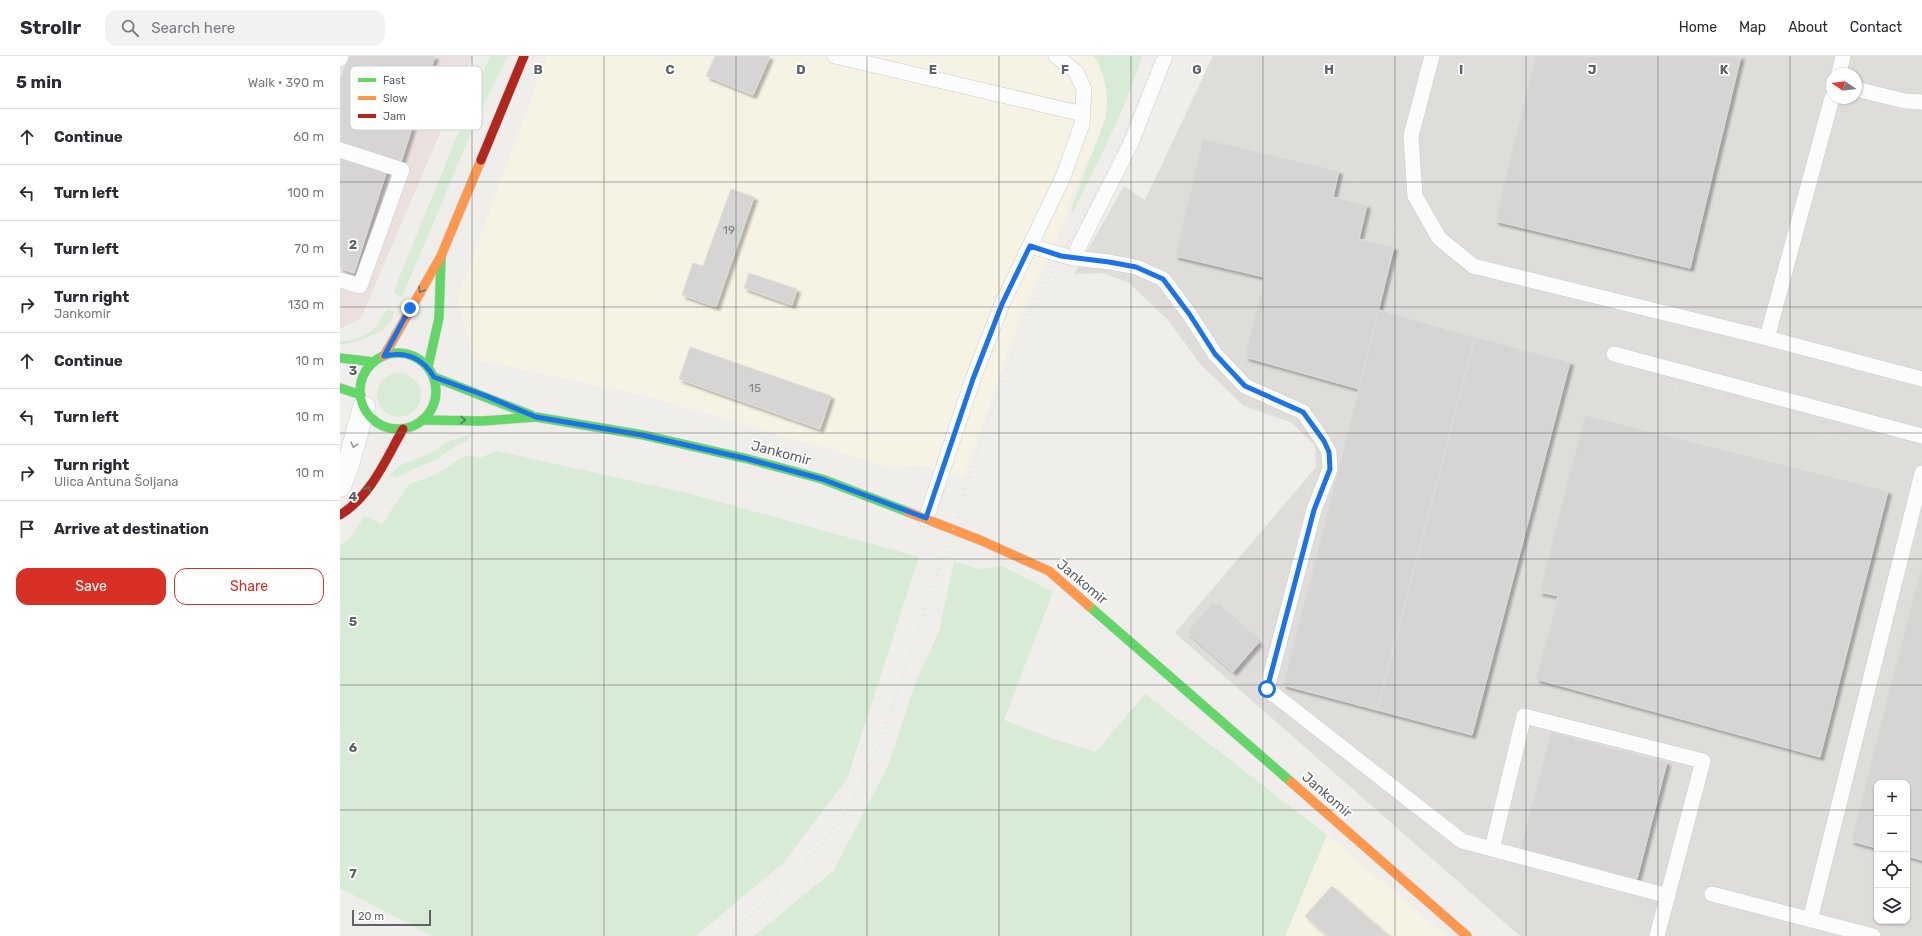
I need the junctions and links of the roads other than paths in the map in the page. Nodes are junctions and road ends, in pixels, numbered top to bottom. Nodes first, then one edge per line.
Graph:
1 (341, 56) edge
2 (524, 56) edge
3 (835, 56) edge
4 (1056, 56) edge
5 (1165, 56) edge
6 (1432, 56) edge
7 (1843, 56) edge
8 (340, 59) edge
9 (1840, 68) edge
10 (1862, 89) edge
11 (1922, 102) edge
12 (1830, 104) edge
13 (1083, 114) junction
14 (340, 150) edge
15 (1030, 246) junction
16 (442, 256) junction
17 (1073, 258) junction
18 (340, 280) edge
19 (1767, 338) junction
20 (1614, 354) dead end
21 (384, 356) junction
22 (340, 358) edge
23 (374, 362) junction
24 (428, 367) junction
25 (434, 377) junction
26 (1922, 379) edge
27 (340, 388) edge
28 (362, 401) junction
29 (536, 417) junction
30 (424, 420) junction
31 (403, 429) junction
32 (1922, 436) edge
33 (1922, 473) edge
34 (340, 486) edge
35 (340, 515) edge
36 (926, 518) junction
37 (1492, 849) junction
38 (1712, 894) dead end
39 (1668, 896) junction
40 (1810, 920) junction
41 (1467, 936) edge
42 (1657, 936) edge
43 (1873, 936) edge

1 - 8 lane
2 - 16 street
3 - 13 lane
4 - 13 lane
5 - 17 lane
6 - 19 lane
7 - 9 lane
10 - 11 lane
12 - 19 lane
13 - 15 lane
14 - 18 lane
15 - 17 lane
15 - 36 lane
16 -> 21 street
16 - 24 street
17 - 37 lane
19 - 26 lane
20 - 32 lane
21 - 23 street
21 - 24 street
22 - 23 street
23 - 28 street
24 - 25 street
25 - 29 street, Jankomir
25 - 30 street
27 - 28 street
28 - 31 street
28 -> 34 street
30 -> 29 street, Jankomir
29 - 36 street, Jankomir
30 - 31 street
35 -> 31 street
33 - 40 lane
36 - 41 street, Jankomir
37 - 39 lane
37 - 39 lane
38 - 40 lane
39 - 42 lane
40 - 43 lane

